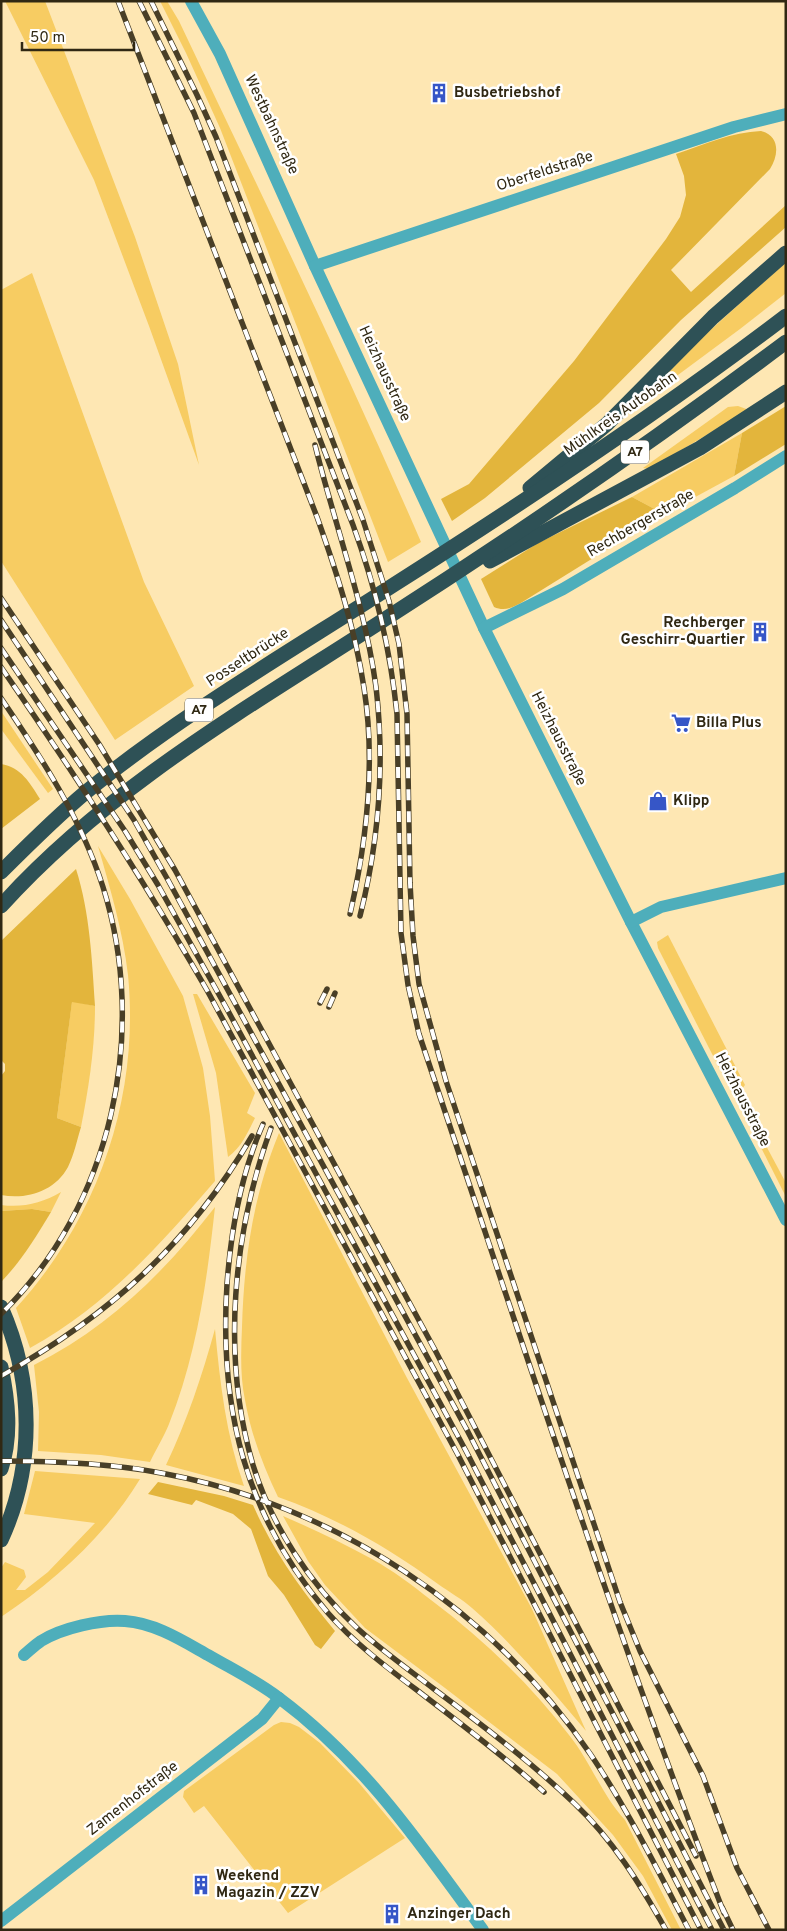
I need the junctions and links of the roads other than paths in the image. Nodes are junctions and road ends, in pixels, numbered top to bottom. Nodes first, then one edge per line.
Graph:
1 (191, 1) edge
2 (786, 114) edge
3 (786, 253) edge
4 (315, 266) junction
5 (786, 316) edge
6 (786, 342) edge
7 (786, 392) edge
8 (786, 456) edge
9 (492, 522) junction
10 (473, 534) joint
11 (483, 560) junction
12 (484, 628) junction
13 (1, 872) edge
14 (786, 878) edge
15 (1, 906) edge
16 (631, 922) junction
17 (786, 1220) edge
18 (1, 1307) edge
19 (1, 1367) edge
20 (1, 1469) edge
21 (1, 1540) edge
22 (24, 1655) dead end
23 (279, 1698) junction
24 (1, 1921) edge
25 (483, 1930) edge

1 - 4 street, Westbahnstraße
2 - 4 street, Oberfeldstraße
3 - 9 highway
4 - 12 street, Heizhausstraße
5 - 9 highway, Mühlkreis Autobahn / A7
6 - 11 highway, A7
7 - 11 highway
8 - 12 street, Rechbergerstraße
9 - 10 highway, Mühlkreis Autobahn / A7
10 - 13 highway, Posseltbrücke / A7
11 - 15 highway, A7
12 - 16 street, Heizhausstraße
14 - 16 street
16 - 17 street, Heizhausstraße
18 - 21 highway
19 - 20 highway
22 - 23 street
23 - 24 street, Zamenhofstraße
23 - 25 street

